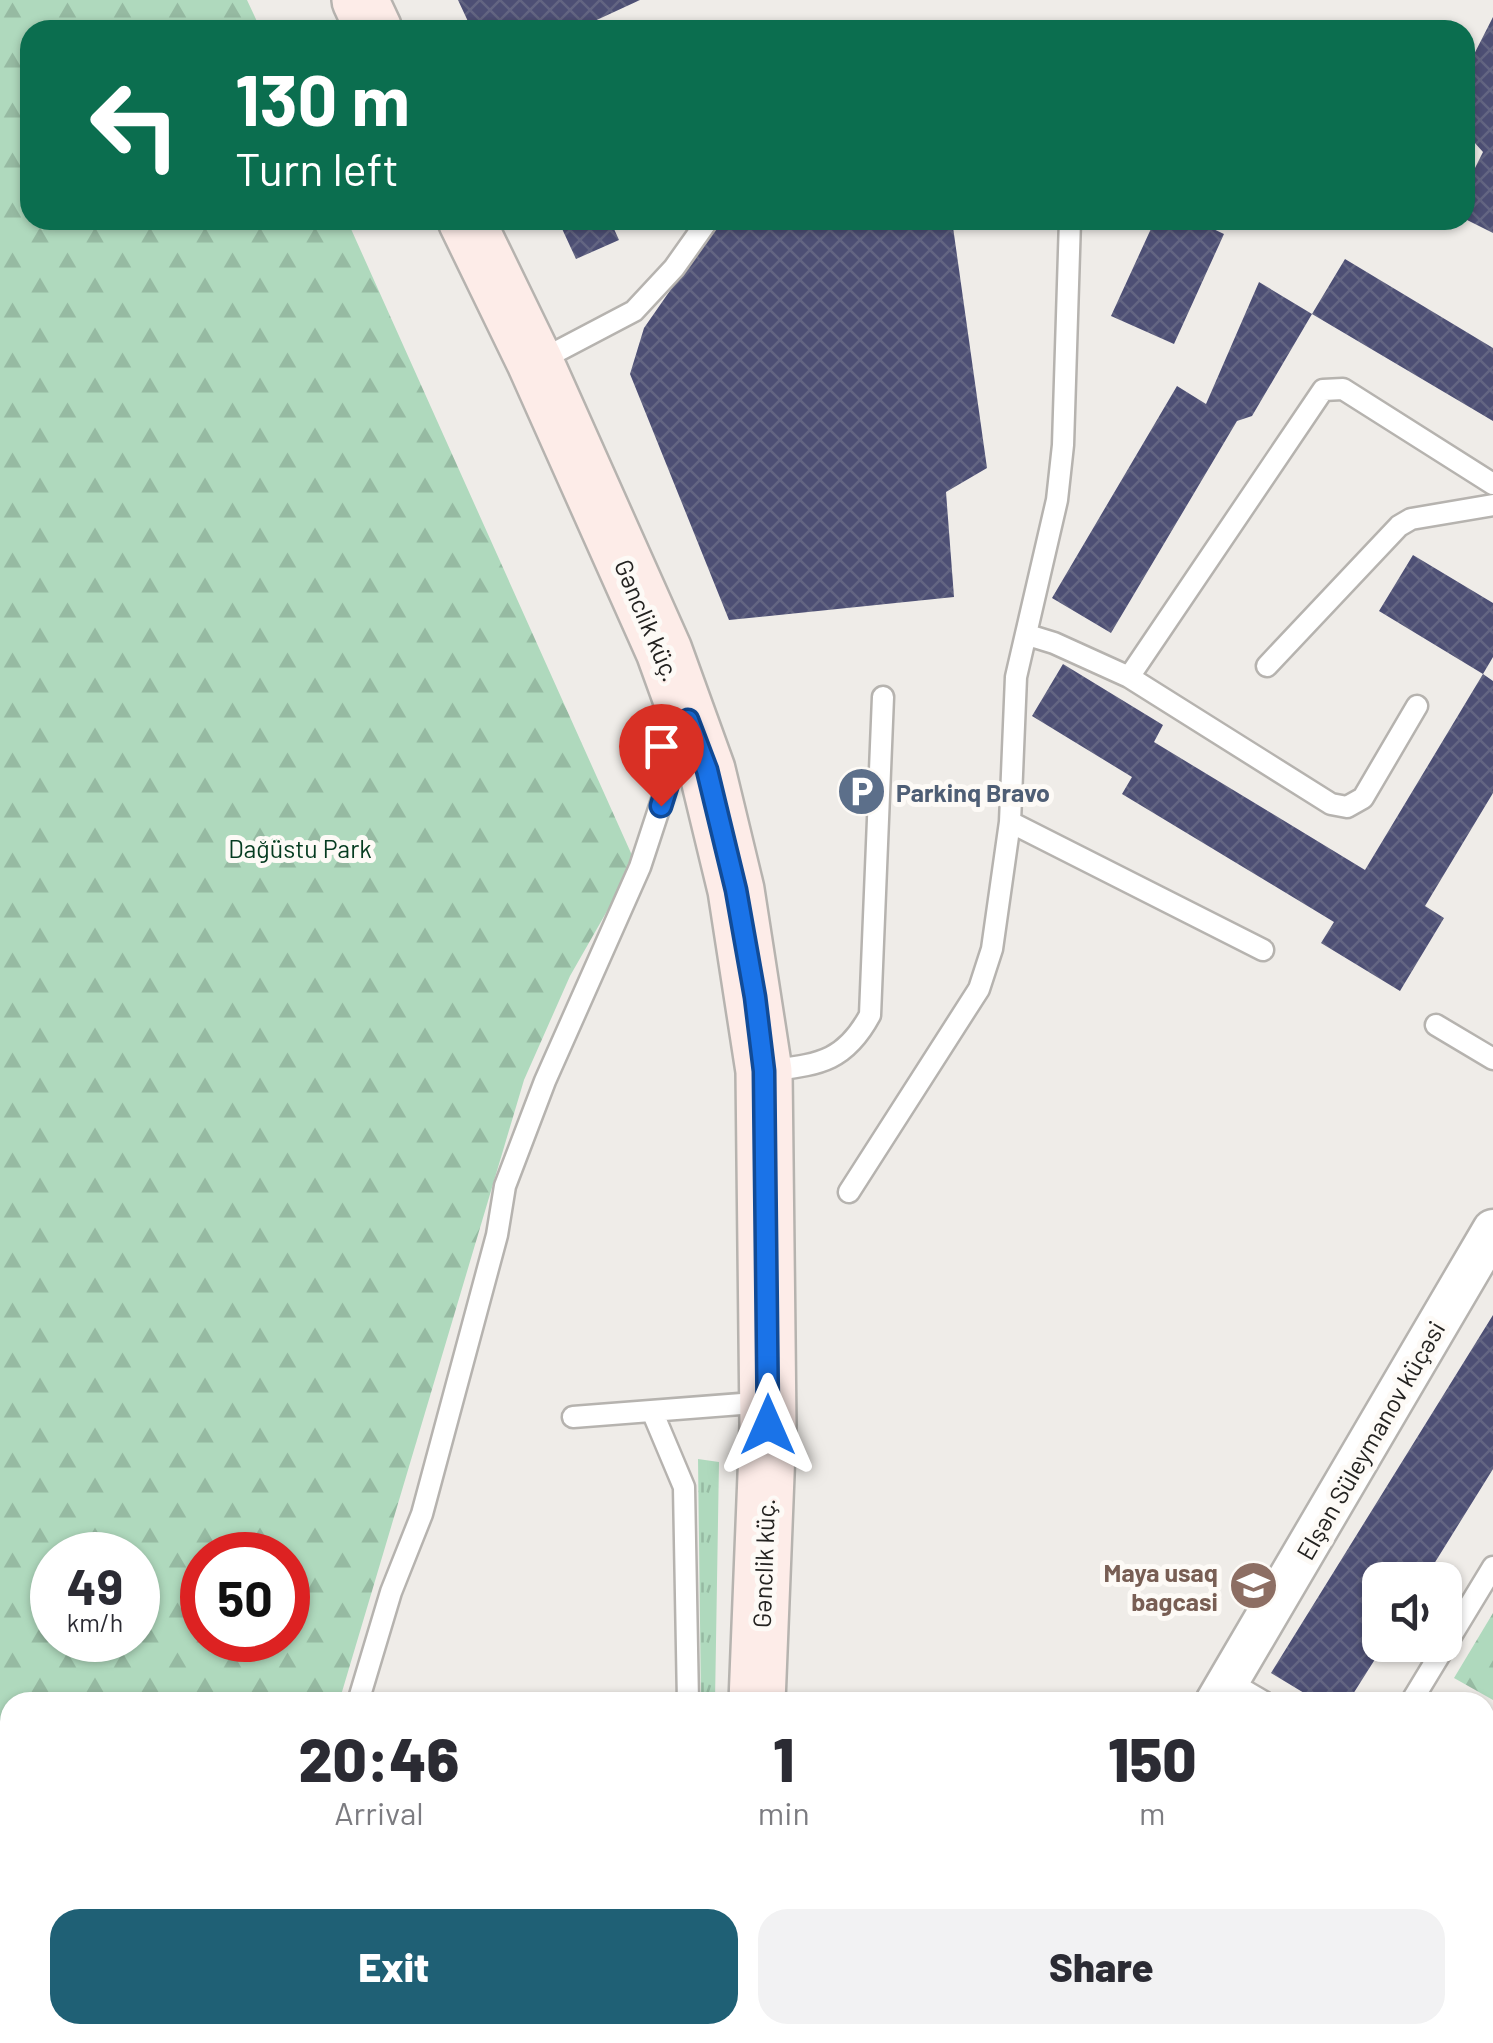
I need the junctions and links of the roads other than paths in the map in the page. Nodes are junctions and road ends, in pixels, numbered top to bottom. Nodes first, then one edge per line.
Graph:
1 (471, 230) edge
2 (701, 230) edge
3 (1070, 230) edge
4 (535, 362) junction
5 (1493, 484) edge
6 (1493, 505) edge
7 (1028, 635) junction
8 (1267, 666) dead end
9 (1129, 677) junction
10 (883, 697) dead end
11 (1418, 706) dead end
12 (688, 720) junction
13 (1010, 822) junction
14 (1264, 950) dead end
15 (1436, 1025) dead end
16 (1493, 1059) edge
17 (764, 1071) junction
18 (850, 1192) dead end
19 (1493, 1230) edge
20 (768, 1402) junction
21 (652, 1411) junction
22 (573, 1417) dead end
23 (1493, 1567) edge
24 (361, 1692) edge
25 (688, 1692) edge
26 (758, 1692) edge
27 (1222, 1692) edge
28 (1417, 1692) edge

1 - 4 main road, Gənclik küç.
2 - 4 lane
3 - 7 lane
4 - 12 main road, Gənclik küç.
5 - 9 lane
6 - 8 lane
7 - 9 lane
7 - 13 lane
9 - 11 lane
10 - 17 lane
12 - 17 main road, Gənclik küç.
12 - 24 lane
13 - 14 lane
13 - 18 lane
15 - 16 lane
17 - 20 main road, Gənclik küç.
19 - 27 street, Elşən Süleymanov küçəsi
20 - 21 lane
20 - 26 main road, Gənclik küç.
21 - 22 lane
21 - 25 lane
23 - 28 lane

